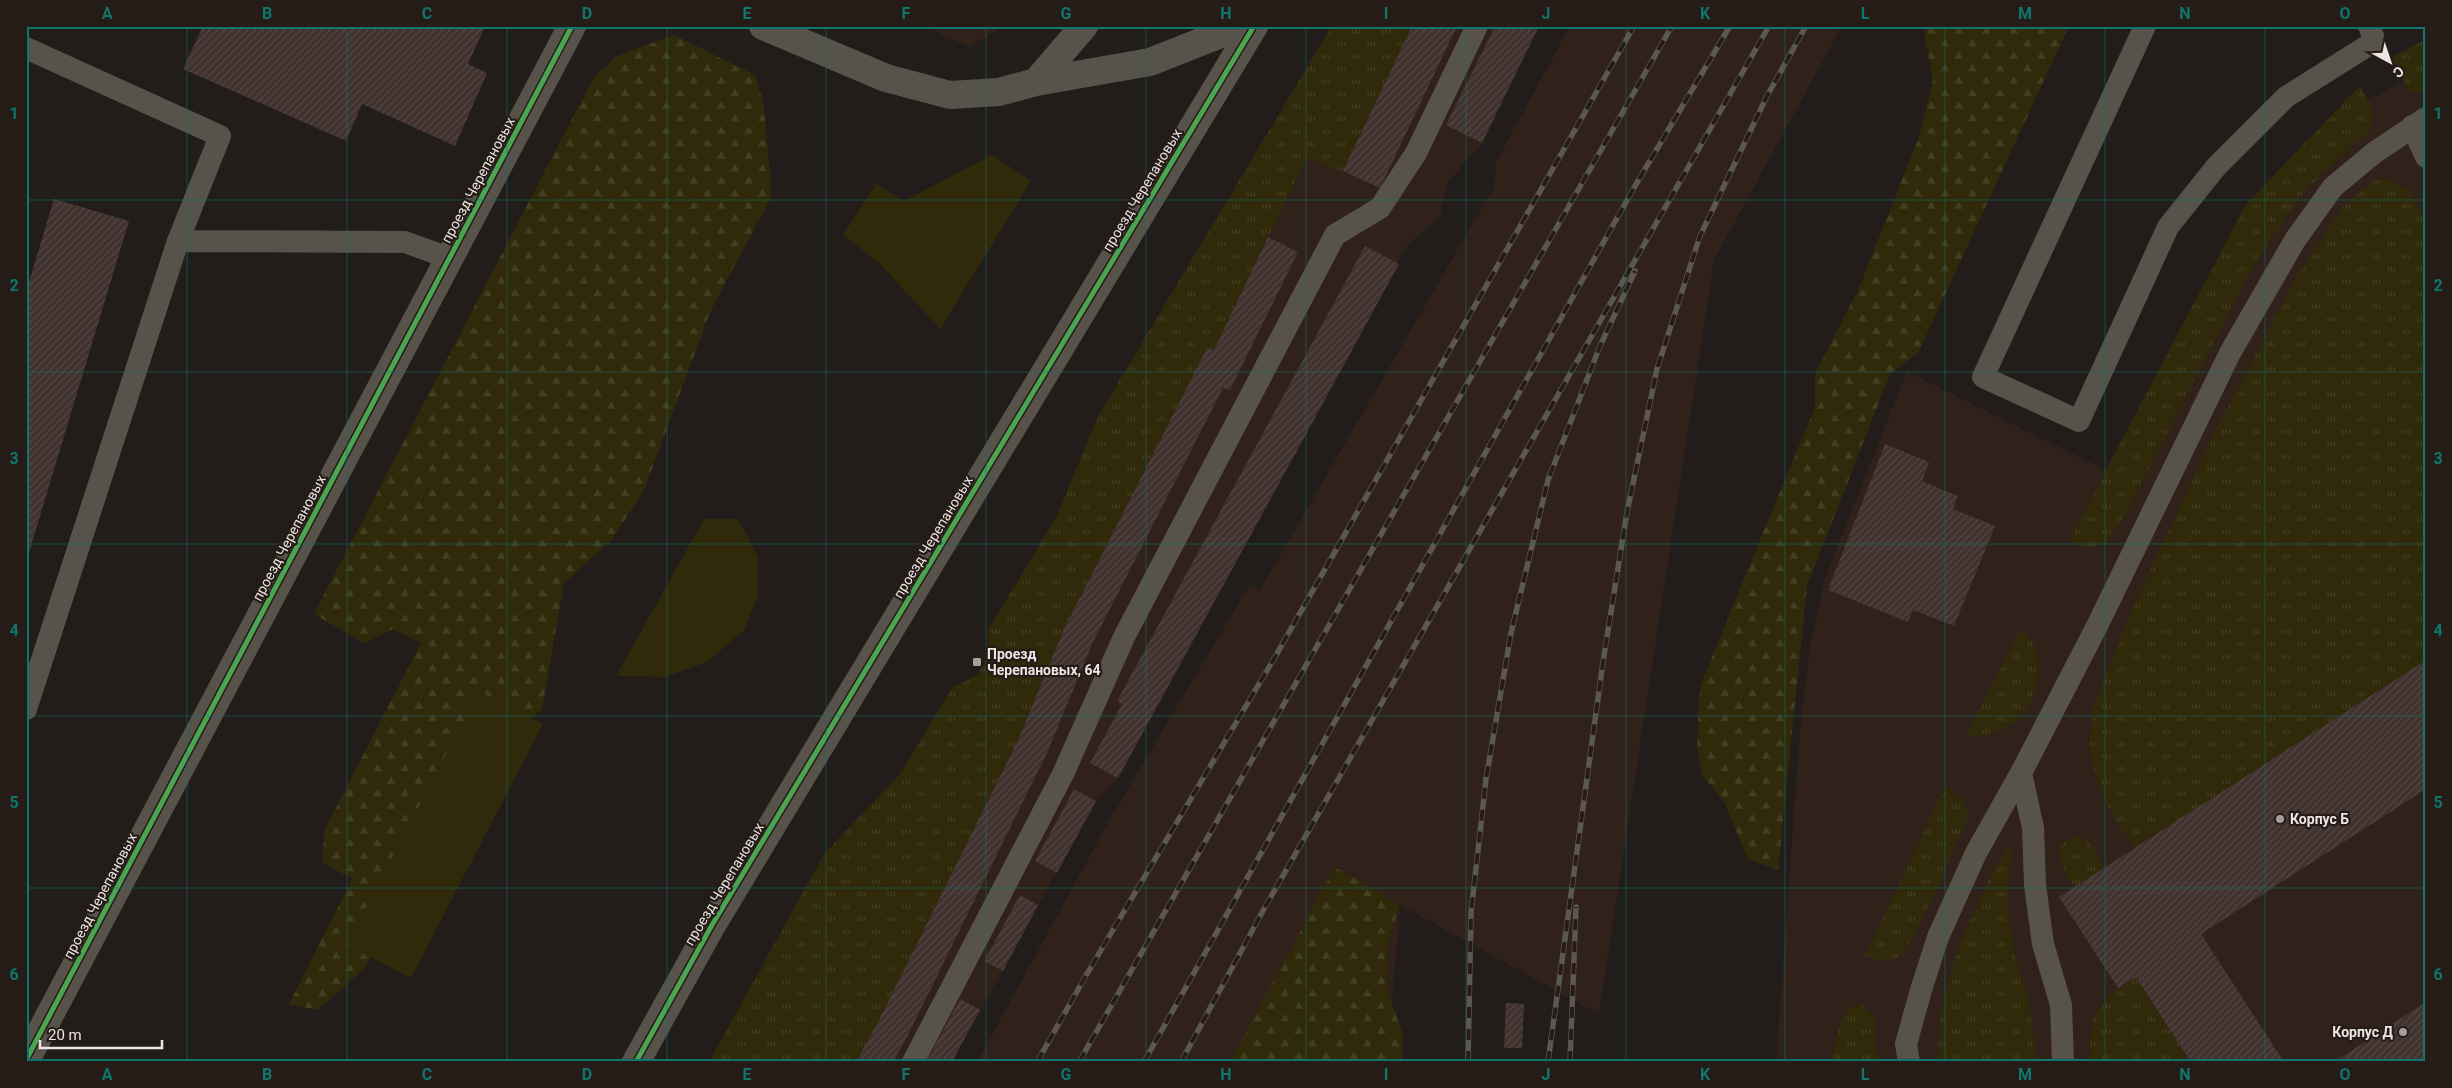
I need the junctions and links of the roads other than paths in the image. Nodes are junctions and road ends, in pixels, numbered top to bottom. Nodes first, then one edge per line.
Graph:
1 (572, 26) edge
2 (763, 26) edge
3 (1084, 26) edge
4 (1241, 26) edge
5 (1254, 26) edge
6 (1477, 26) edge
7 (2145, 26) edge
8 (2369, 26) edge
9 (26, 48) edge
10 (1036, 82) junction
11 (2419, 122) edge
12 (2426, 156) edge
13 (178, 241) junction
14 (449, 258) junction
15 (26, 709) edge
16 (2021, 773) junction
17 (26, 1060) edge
18 (636, 1062) edge
19 (912, 1062) edge
20 (1909, 1062) edge
21 (2063, 1062) edge

1 - 14 street, проезд Черепановых
2 - 10 street
3 - 10 street
4 - 10 street
5 - 18 street, проезд Черепановых
6 - 19 lane
7 - 8 lane
9 - 13 lane
11 - 12 lane
11 - 16 lane
13 - 14 lane
13 - 15 lane
14 - 17 street, проезд Черепановых
16 - 20 lane
16 - 21 lane

